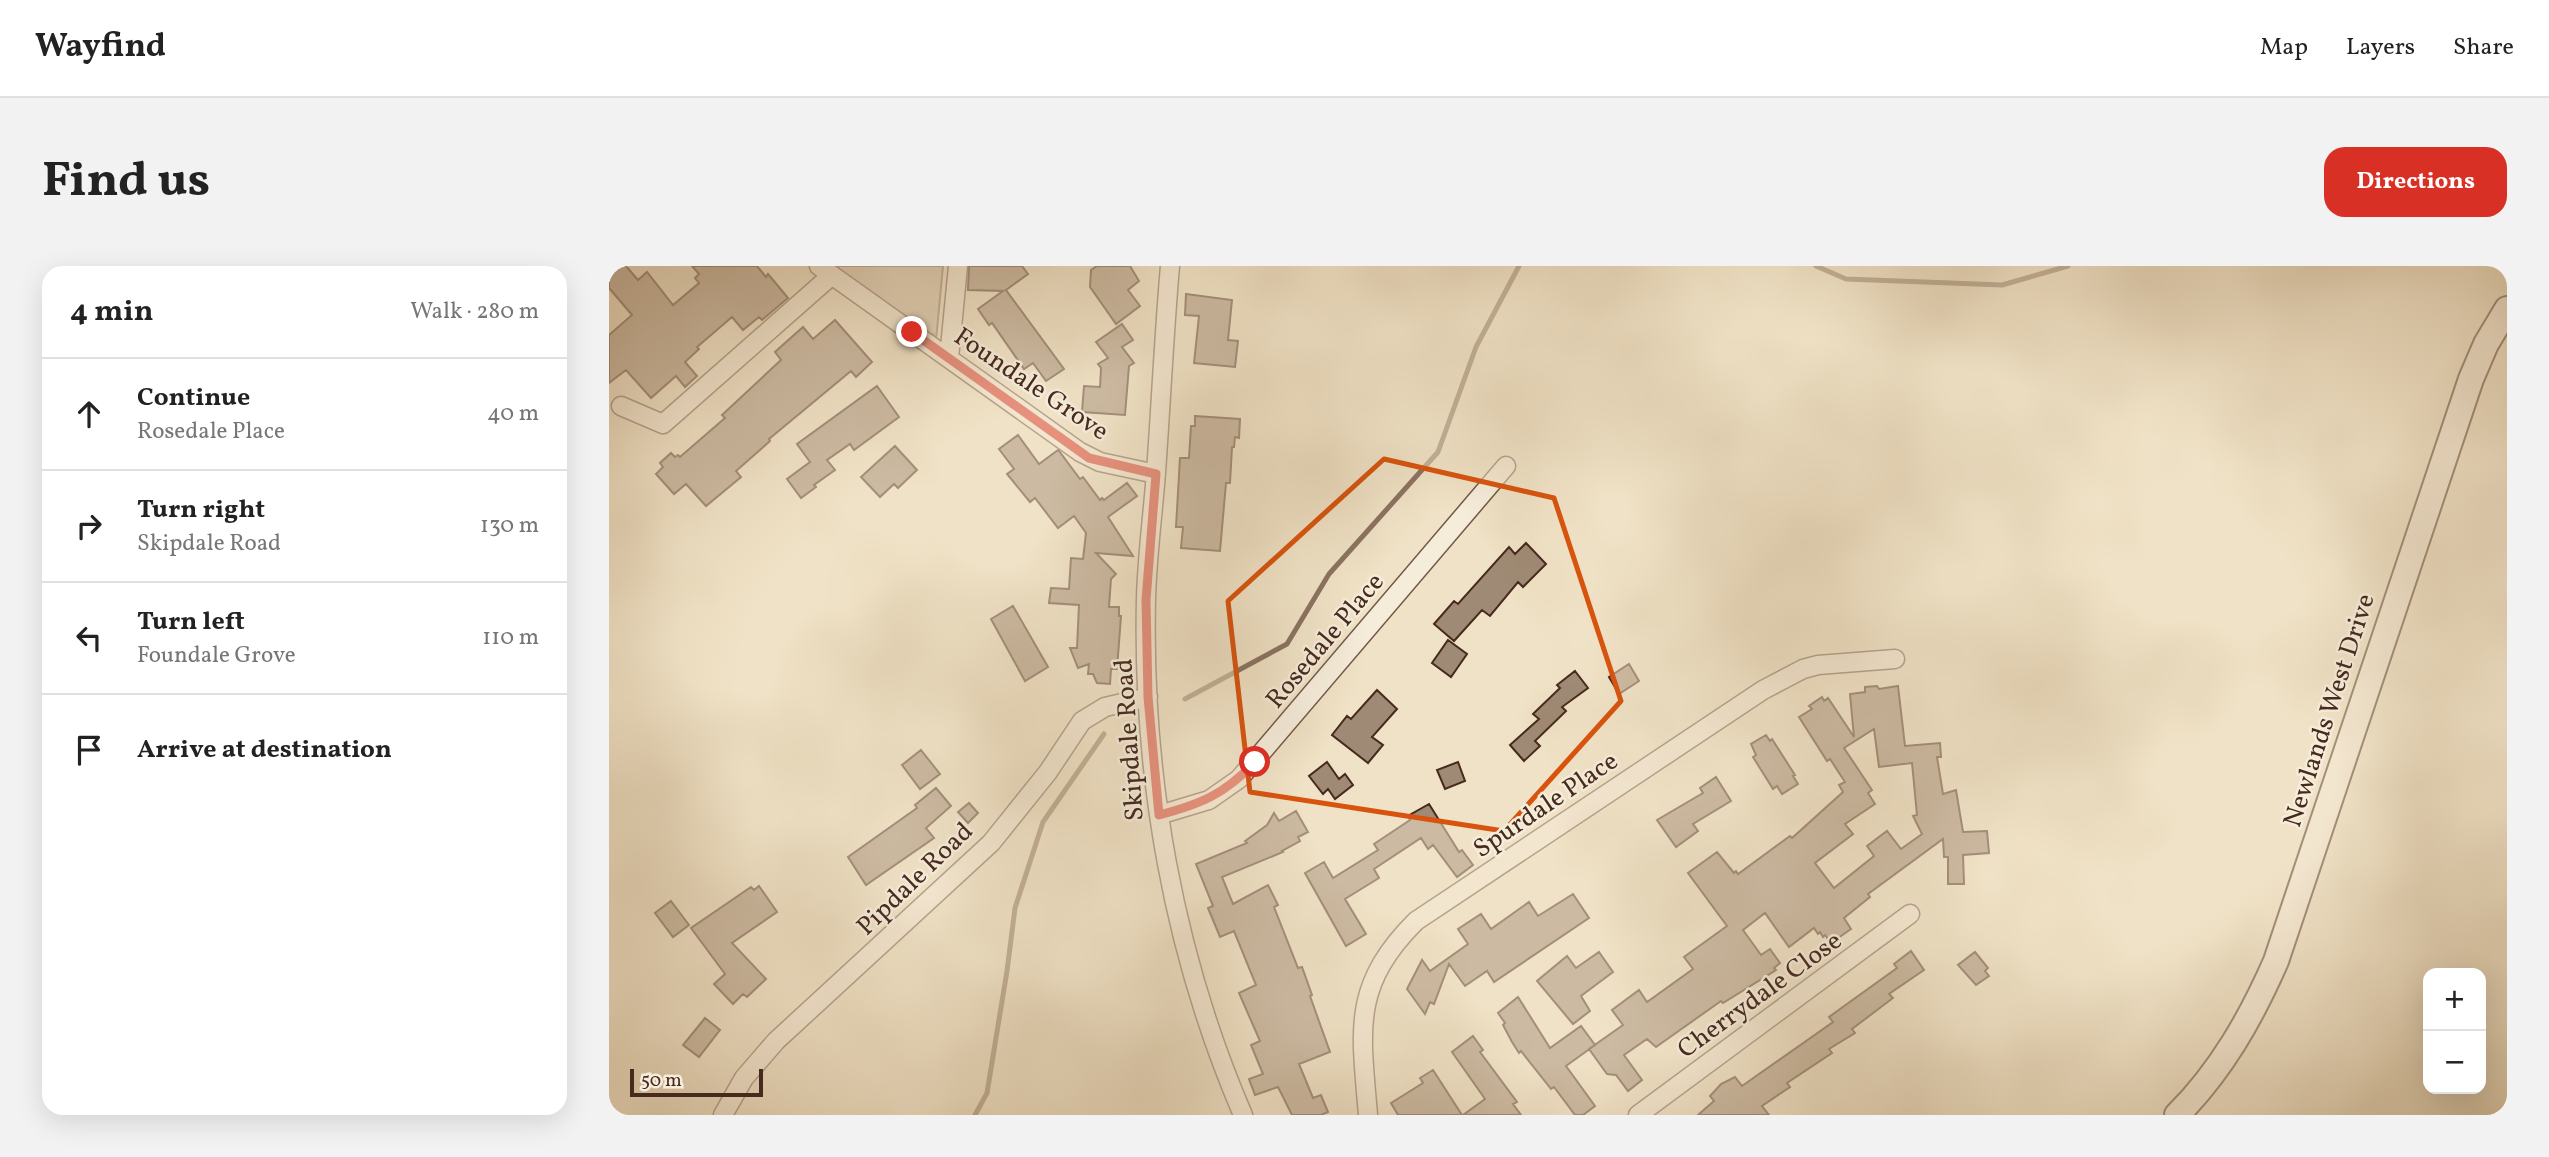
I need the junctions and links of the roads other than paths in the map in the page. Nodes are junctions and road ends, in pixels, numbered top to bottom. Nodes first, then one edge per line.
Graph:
1 (958, 266) edge
2 (1170, 266) edge
3 (825, 270) edge
4 (2507, 309) edge
5 (949, 358) junction
6 (621, 406) dead end
7 (1506, 466) dead end
8 (1156, 474) junction
9 (1895, 659) dead end
10 (1148, 697) junction
11 (1159, 815) junction
12 (1910, 914) dead end
13 (723, 1115) edge
14 (1243, 1115) edge
15 (1367, 1115) edge
16 (1638, 1115) edge
17 (2177, 1115) edge

1 - 5 street
2 - 8 street, Skipdale Road
3 - 5 street, Foundale Grove
3 - 6 street
4 - 17 street, Newlands West Drive
5 - 8 street, Foundale Grove
7 - 11 street, Rosedale Place
8 - 10 street, Skipdale Road
9 - 15 street, Spurdale Place
10 - 11 street, Skipdale Road
10 - 13 street, Pipdale Road
11 - 14 street, Skipdale Road
12 - 16 street, Cherrydale Close

